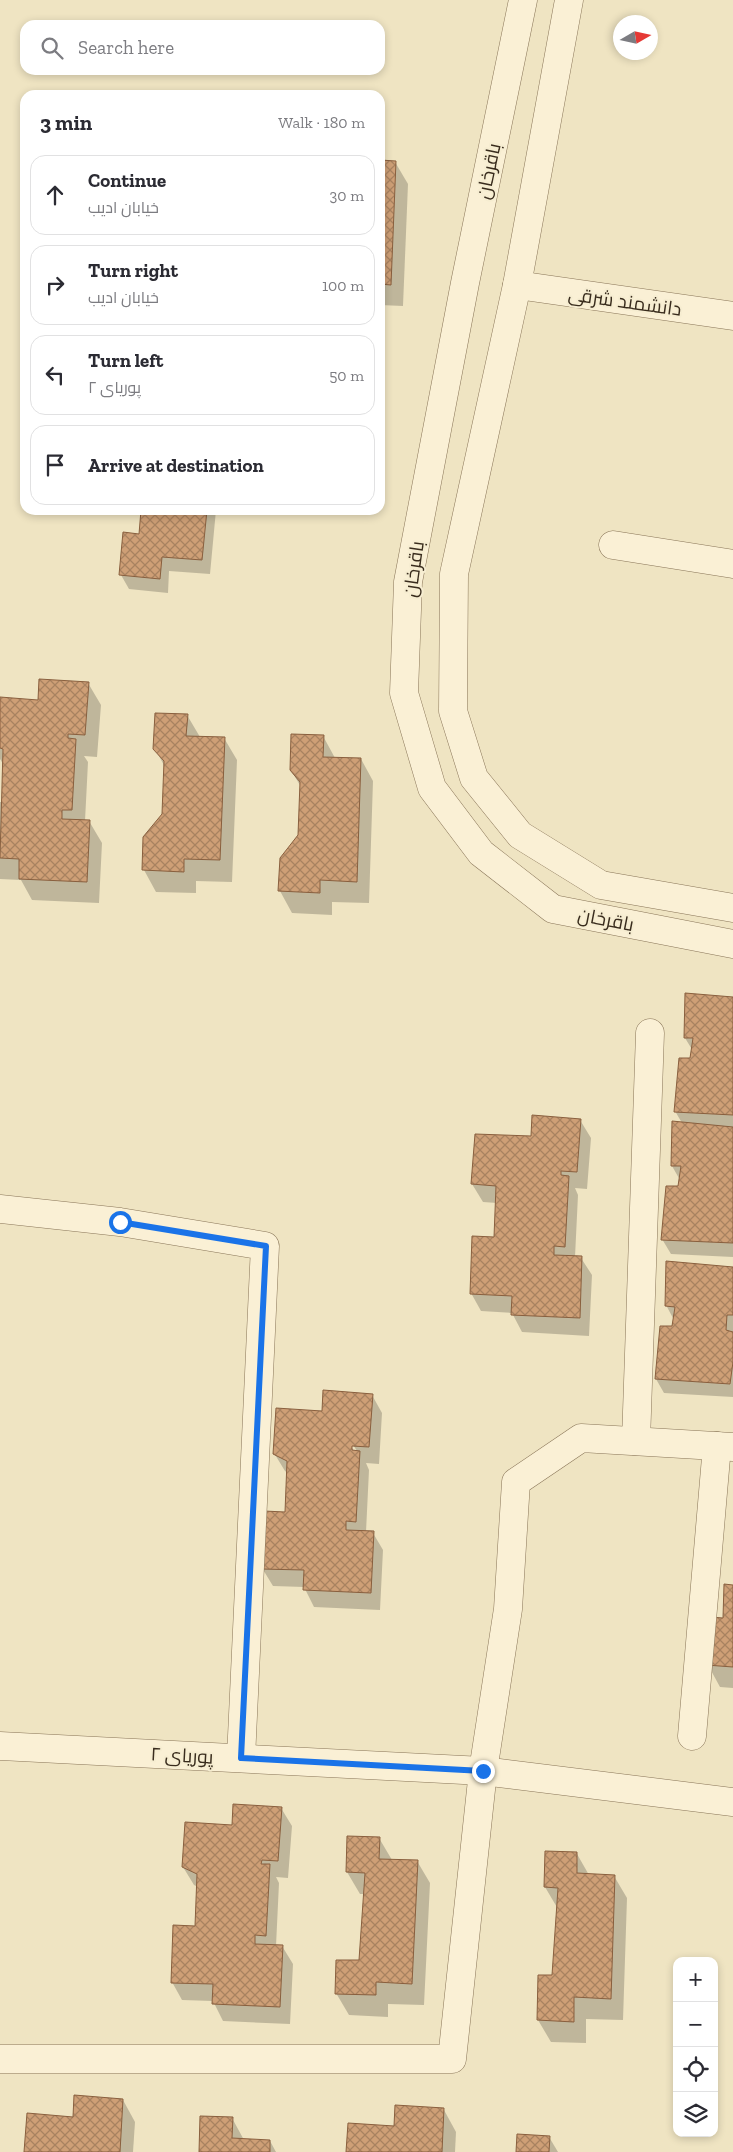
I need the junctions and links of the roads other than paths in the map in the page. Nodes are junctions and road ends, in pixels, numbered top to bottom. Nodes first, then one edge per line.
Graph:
1 (523, 0) edge
2 (570, 0) edge
3 (517, 285) junction
4 (733, 316) edge
5 (613, 545) dead end
6 (733, 564) edge
7 (733, 908) edge
8 (733, 944) edge
9 (650, 1033) dead end
10 (0, 1209) edge
11 (636, 1441) junction
12 (725, 1446) edge
13 (692, 1736) dead end
14 (0, 1746) edge
15 (241, 1758) junction
16 (483, 1771) junction
17 (733, 1802) edge
18 (0, 2059) edge

1 - 8 street, باقرخان
2 - 3 street, باقرخان
3 - 4 street, دانشمند شرقی
3 - 7 street, باقرخان
5 - 6 street
9 - 11 street
10 - 15 street
11 - 12 street
11 - 16 street
12 - 13 street
14 - 15 street, پوریای ۲
15 - 16 street, پوریای ۲
16 - 17 street, پوریای ۲
16 - 18 street

